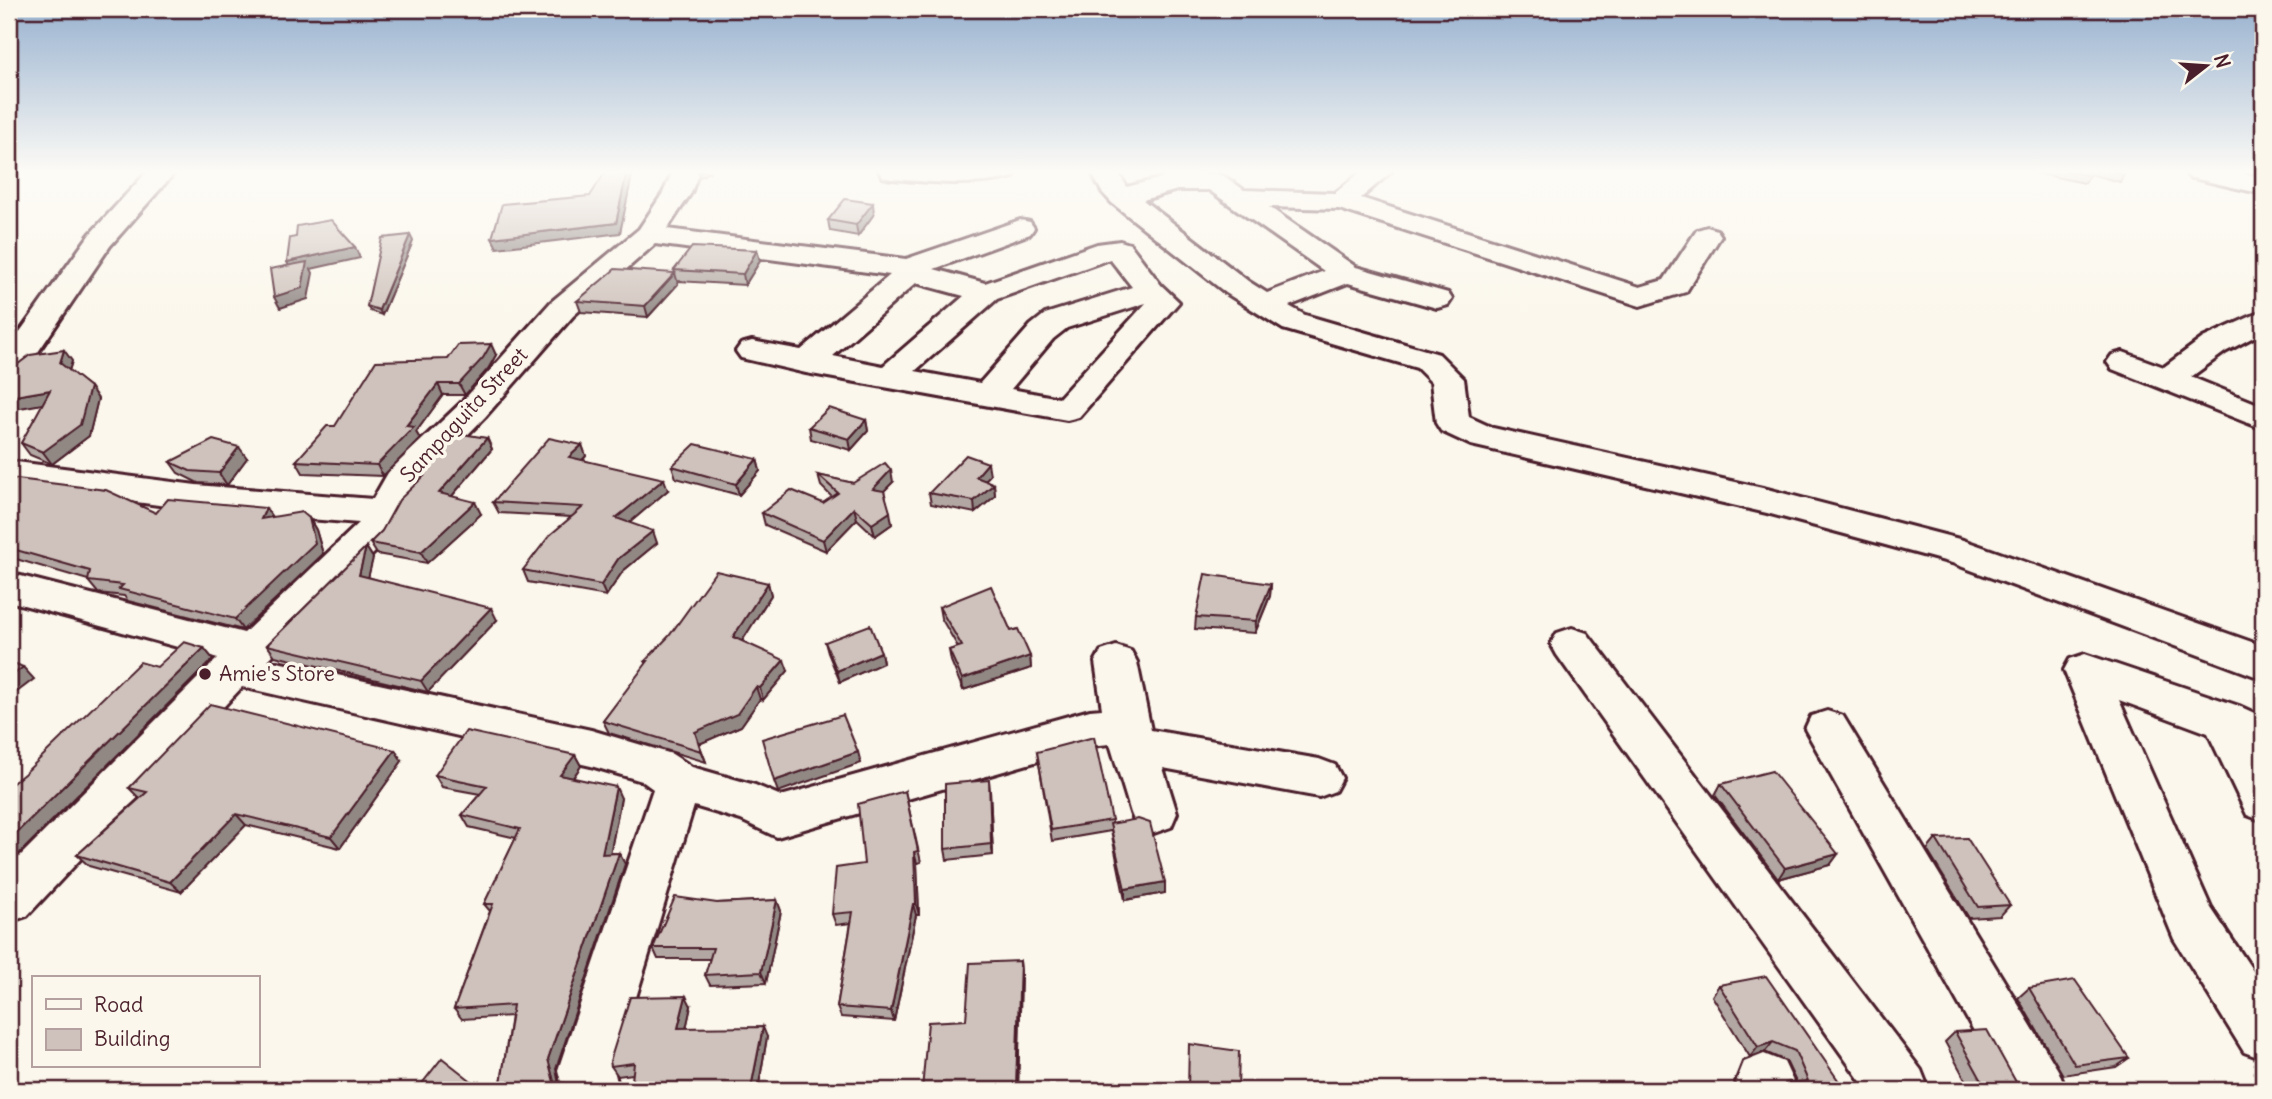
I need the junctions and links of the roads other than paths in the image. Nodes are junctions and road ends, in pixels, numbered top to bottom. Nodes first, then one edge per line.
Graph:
1 (116, 222) edge
2 (657, 222) edge
3 (1159, 222) edge
4 (1273, 222) edge
5 (1407, 222) edge
6 (1020, 228) dead end
7 (649, 235) junction
8 (1707, 236) dead end
9 (908, 268) junction
10 (1346, 273) junction
11 (1150, 291) junction
12 (986, 293) junction
13 (1437, 299) dead end
14 (1265, 304) junction
15 (2263, 320) edge
16 (752, 351) dead end
17 (2123, 362) dead end
18 (806, 363) junction
19 (9, 370) edge
20 (889, 377) junction
21 (2167, 380) junction
22 (988, 395) junction
23 (2263, 418) edge
24 (9, 473) edge
25 (384, 512) junction
26 (13, 592) edge
27 (1572, 644) dead end
28 (242, 660) junction
29 (1116, 662) dead end
30 (2263, 663) edge
31 (2243, 726) edge
32 (1827, 729) dead end
33 (1131, 735) junction
34 (1319, 778) dead end
35 (678, 782) junction
36 (2263, 801) edge
37 (1154, 813) dead end
38 (9, 900) edge
39 (2263, 1032) edge
40 (591, 1090) edge
41 (1901, 1090) edge
42 (2038, 1090) edge

1 - 19 street
2 - 7 street, Sampaguita Street
3 - 14 street
4 - 10 street
5 - 8 street
6 - 9 street
7 - 9 street
7 - 25 street, Sampaguita Street
9 - 12 street
9 - 18 street
10 - 13 street
10 - 14 street
11 - 12 street
11 - 22 street
11 - 22 street
12 - 20 street
14 - 30 street
15 - 21 street
16 - 18 street
17 - 21 street
18 - 20 street
20 - 22 street
21 - 23 street
24 - 25 street
25 - 28 street, Sampaguita Street
26 - 28 street
27 - 41 street
28 - 35 street
28 - 38 street, Sampaguita Street
29 - 33 street
31 - 36 street
31 - 39 street
32 - 42 street
33 - 34 street
33 - 35 street
33 - 37 street
35 - 40 street

